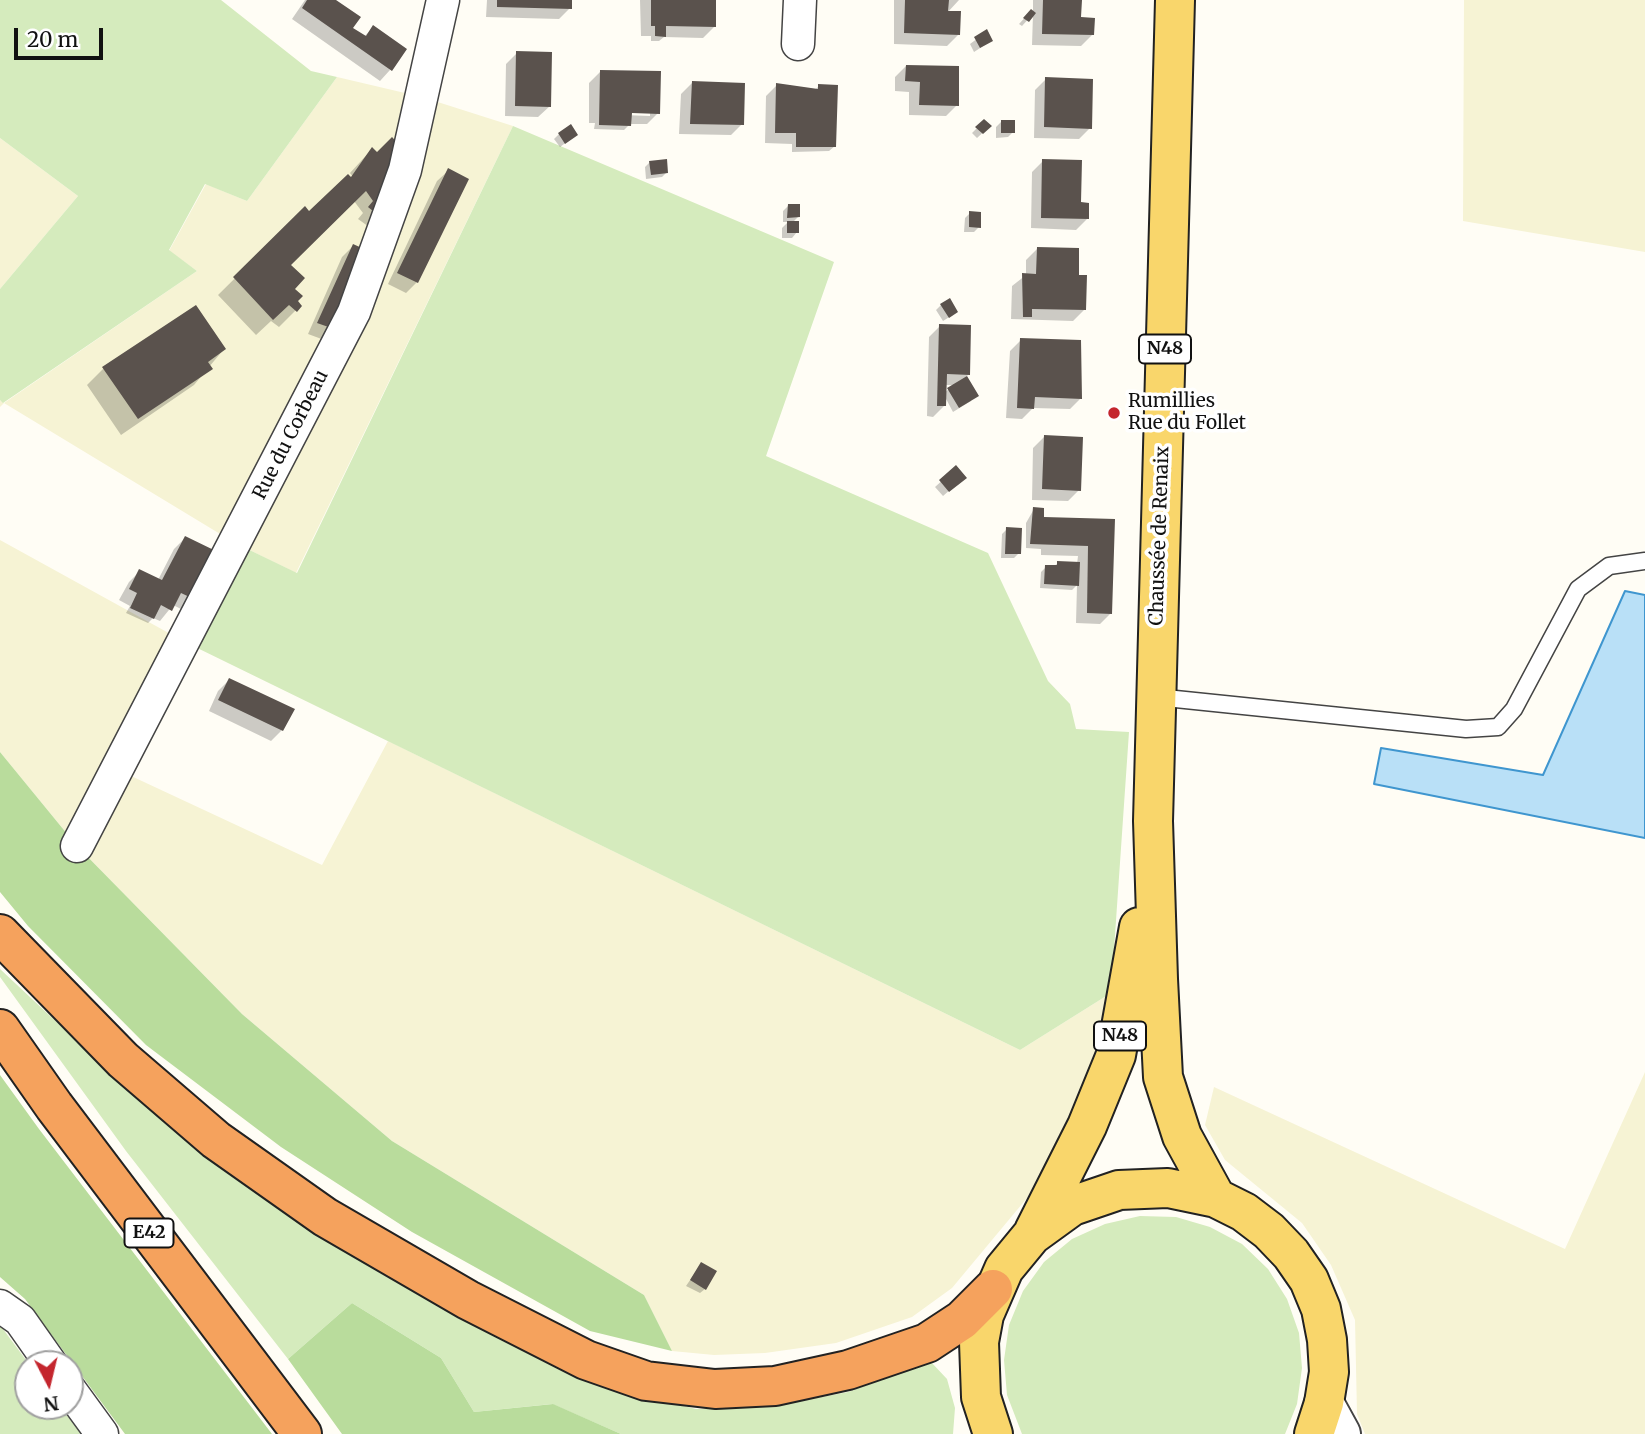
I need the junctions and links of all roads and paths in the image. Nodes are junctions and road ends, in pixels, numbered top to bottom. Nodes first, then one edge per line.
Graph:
1 (443, 0) edge
2 (800, 0) edge
3 (1175, 0) edge
4 (798, 44) dead end
5 (1645, 561) edge
6 (1156, 698) junction
7 (1153, 821) junction
8 (77, 846) dead end
9 (0, 934) edge
10 (0, 1029) edge
11 (1216, 1198) junction
12 (1032, 1235) junction
13 (993, 1289) junction
14 (0, 1306) edge
15 (41, 1350) edge
16 (84, 1409) edge
17 (1326, 1424) edge
18 (988, 1430) edge
19 (102, 1434) edge
20 (302, 1434) edge

1 - 8 street, Rue du Corbeau
2 - 4 street
3 - 6 main road, Chaussée de Renaix / N48
5 - 6 lane
6 - 7 main road, Chaussée de Renaix / N48
7 - 11 main road, Chaussée de Renaix / N48
7 - 12 main road, Chaussée de Renaix / N48
9 - 13 highway
10 - 20 highway, E42
11 - 12 main road
11 - 17 main road
12 - 13 main road
13 - 18 main road
14 - 15 street
16 - 19 street

